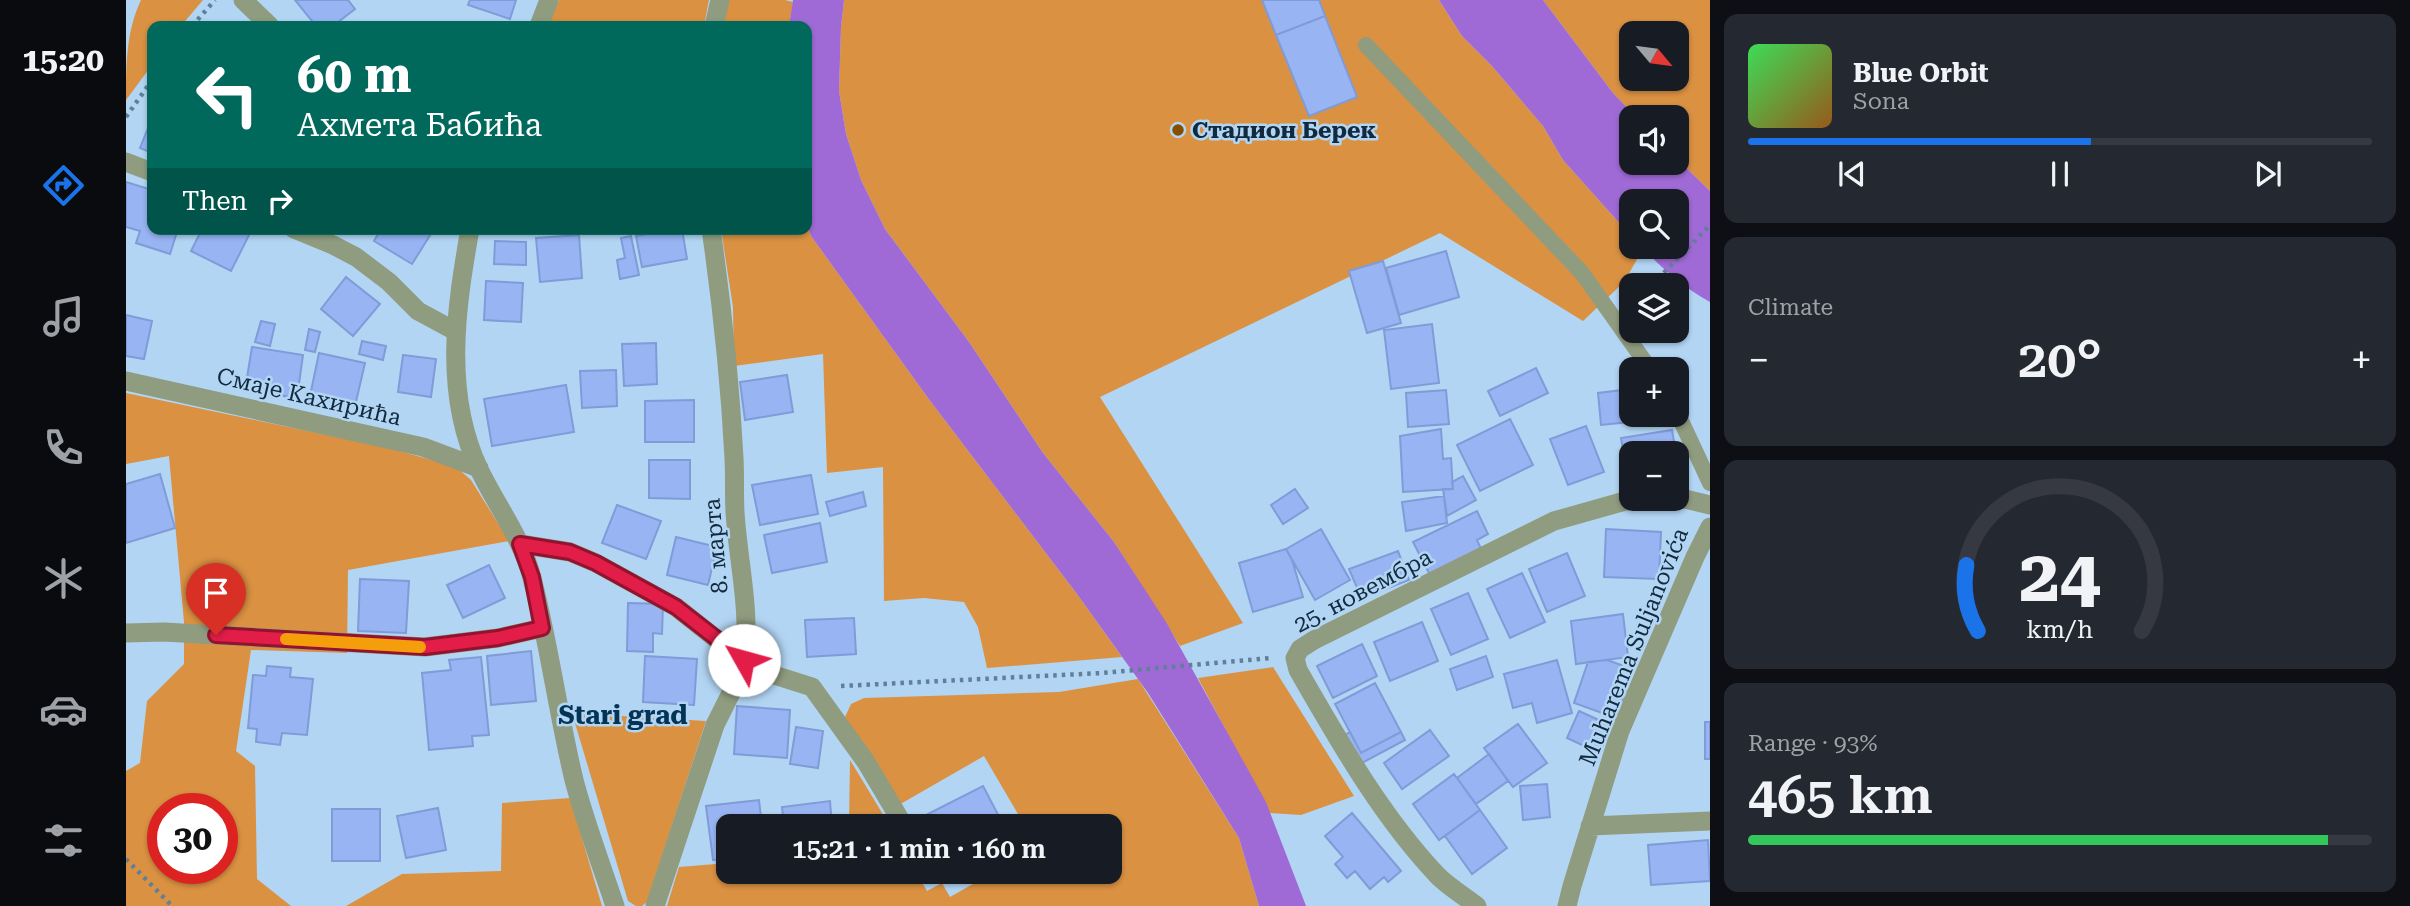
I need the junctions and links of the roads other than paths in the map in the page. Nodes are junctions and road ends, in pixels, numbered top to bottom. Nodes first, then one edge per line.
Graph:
1 (243, 0) edge
2 (549, 0) edge
3 (720, 0) edge
4 (265, 21) edge
5 (541, 21) edge
6 (715, 21) edge
7 (1366, 45) dead end
8 (126, 162) edge
9 (147, 170) edge
10 (309, 235) edge
11 (469, 235) edge
12 (712, 235) edge
13 (456, 331) junction
14 (1642, 357) edge
15 (126, 381) edge
16 (1684, 427) edge
17 (479, 468) junction
18 (1710, 483) edge
19 (1710, 505) edge
20 (1710, 527) edge
21 (520, 544) junction
22 (542, 628) junction
23 (126, 633) edge
24 (744, 660) junction
25 (897, 814) edge
26 (1710, 821) edge
27 (1590, 826) junction
28 (615, 906) edge
29 (655, 906) edge
30 (1477, 906) edge
31 (1567, 906) edge

1 - 4 street
2 - 5 street
3 - 6 street
7 - 14 lane
8 - 9 street
10 - 13 street
11 - 13 street
12 - 24 street, 8. марта
13 - 17 street
15 - 17 street, Смaје Кахирића
16 - 18 lane
17 - 21 street
19 - 30 street, 25. новембра
20 - 27 street, Muharema Suljanovića
21 - 22 street
21 - 24 street
22 - 23 street
22 - 28 street
24 - 25 street
24 - 29 street, 8. марта
26 - 27 street
27 - 31 street, Muharema Suljanovića

